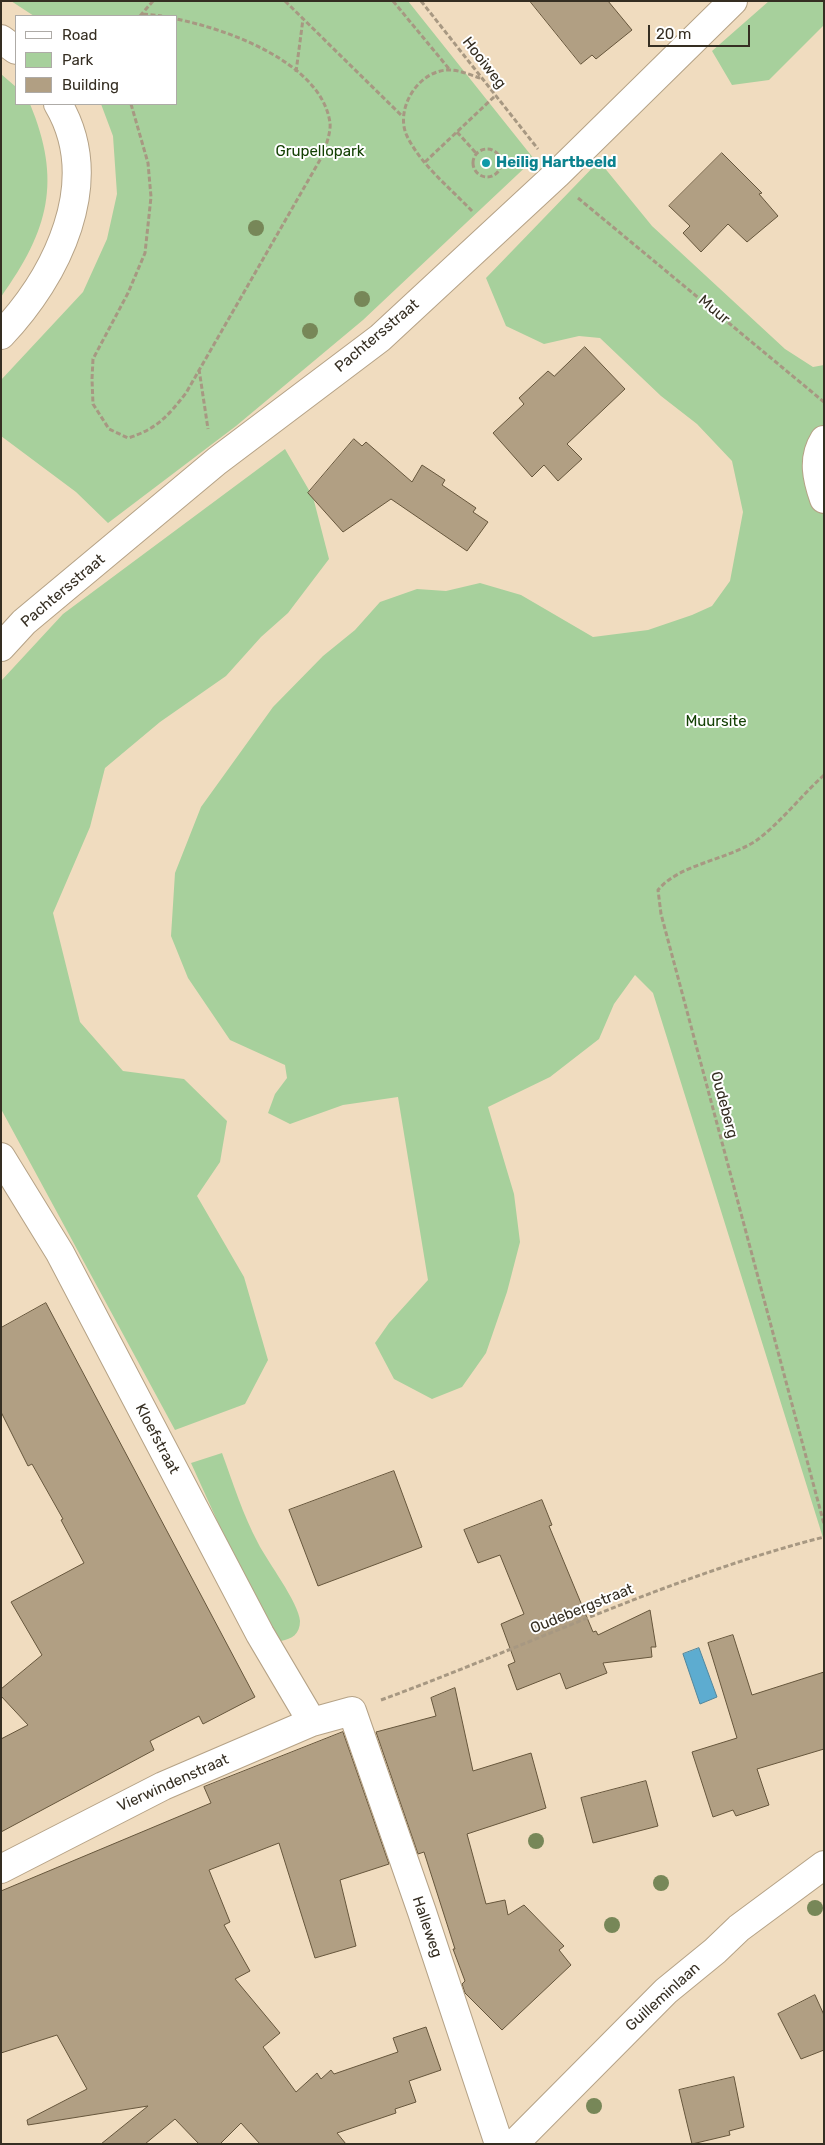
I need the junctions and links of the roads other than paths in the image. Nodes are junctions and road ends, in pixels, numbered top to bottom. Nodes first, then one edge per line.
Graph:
1 (733, 1) edge
2 (1, 39) edge
3 (15, 49) edge
4 (58, 105) edge
5 (1, 335) edge
6 (824, 440) edge
7 (824, 498) edge
8 (1, 647) edge
9 (1, 1157) edge
10 (352, 1711) joint
11 (312, 1722) junction
12 (824, 1866) edge
13 (1, 1870) edge
14 (499, 2144) edge
15 (514, 2144) edge

1 - 8 street, Pachtersstraat
2 - 3 street
4 - 5 street
6 - 7 street
9 - 11 street, Kloefstraat
10 - 11 street, Vierwindenstraat
10 - 14 street, Halleweg
11 - 13 street, Vierwindenstraat
12 - 15 street, Guilleminlaan

